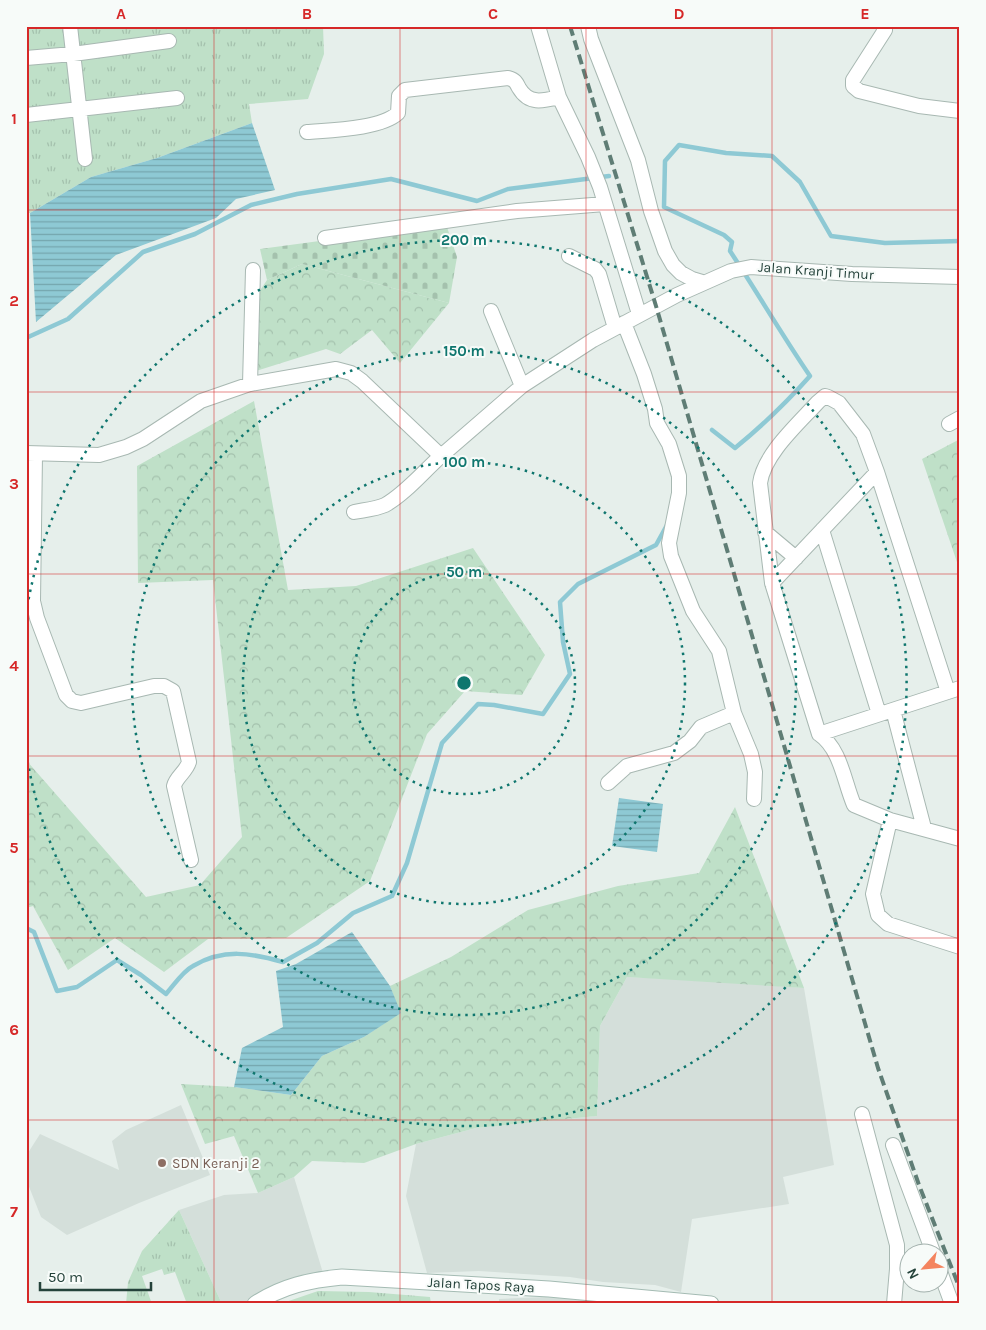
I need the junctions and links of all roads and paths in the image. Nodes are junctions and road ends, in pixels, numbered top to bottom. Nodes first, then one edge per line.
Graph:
1 (70, 26) edge
2 (538, 26) edge
3 (588, 26) edge
4 (883, 26) edge
5 (170, 41) dead end
6 (73, 54) junction
7 (26, 58) edge
8 (559, 97) junction
9 (178, 98) dead end
10 (79, 109) junction
11 (960, 111) edge
12 (26, 115) edge
13 (307, 132) dead end
14 (85, 159) dead end
15 (605, 204) junction
16 (325, 238) dead end
17 (568, 256) dead end
18 (253, 270) dead end
19 (960, 277) edge
20 (702, 282) junction
21 (491, 311) dead end
22 (639, 314) junction
23 (619, 326) junction
24 (250, 384) junction
25 (522, 386) junction
26 (30, 454) edge
27 (441, 456) junction
28 (877, 472) junction
29 (354, 512) dead end
30 (822, 530) junction
31 (765, 532) junction
32 (796, 558) junction
33 (772, 583) junction
34 (30, 593) edge
35 (957, 690) edge
36 (893, 710) junction
37 (734, 713) junction
38 (879, 714) junction
39 (819, 734) junction
40 (608, 783) dead end
41 (754, 799) dead end
42 (890, 820) junction
43 (924, 828) junction
44 (960, 839) edge
45 (191, 860) dead end
46 (960, 946) edge
47 (862, 1114) dead end
48 (893, 1144) dead end
49 (929, 1242) edge
50 (948, 1292) edge
51 (255, 1304) edge
52 (711, 1304) edge
53 (894, 1304) edge
54 (952, 1304) edge

1 - 6 street
2 - 8 street
3 - 20 street
4 - 11 street
5 - 6 street
6 - 7 street
6 - 10 street
8 - 13 street
8 - 15 street
9 - 10 street
10 - 12 street
10 - 14 street
15 - 16 street
15 - 22 street
17 - 23 street
18 - 24 street
19 - 20 street, Jalan Kranji Timur
20 - 22 street, Jalan Kranji Timur
21 - 25 street
22 - 23 street, Jalan Kranji Timur
23 - 25 street, Jalan Kranji Timur
23 - 37 street
24 - 26 street
24 - 27 street
25 - 27 street, Jalan Kranji Timur
26 - 34 street
27 - 29 street, Jalan Kranji Timur
28 - 30 street
28 - 31 street
28 - 35 street
30 - 32 street
30 - 38 street
31 - 32 street
31 - 33 street
32 - 33 street
33 - 39 street
34 - 45 street
35 - 36 street
36 - 38 street
36 - 43 street
37 - 40 street
37 - 41 street
38 - 39 street
39 - 42 street
42 - 43 street
42 - 46 street
43 - 44 street
47 - 53 street
48 - 49 street
50 - 54 street
51 - 52 main road, Jalan Tapos Raya

